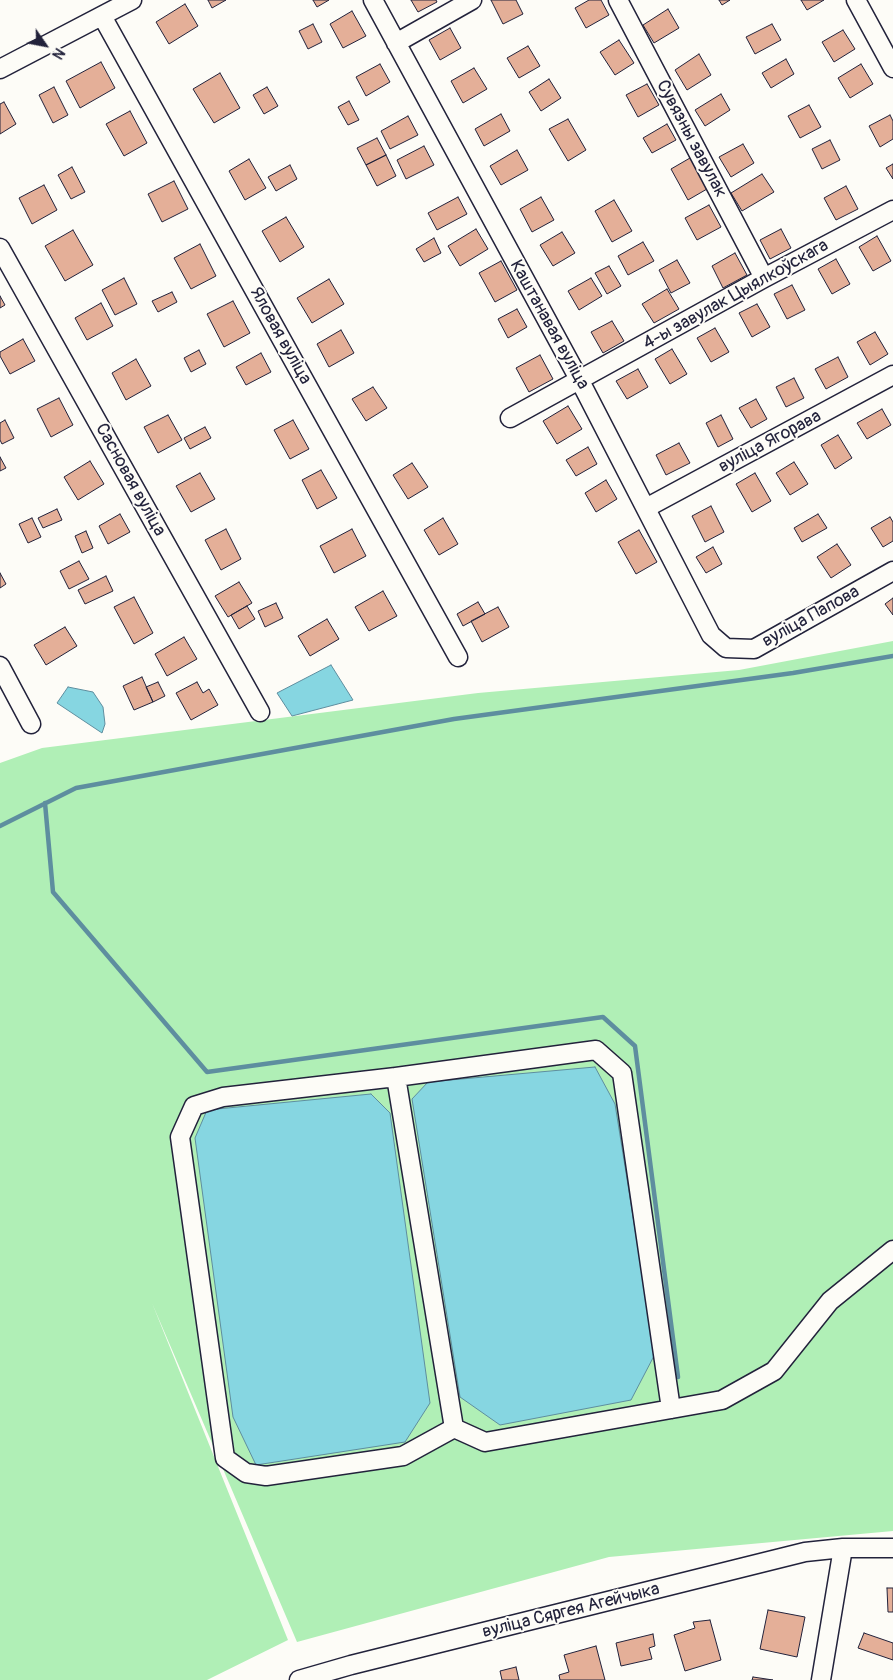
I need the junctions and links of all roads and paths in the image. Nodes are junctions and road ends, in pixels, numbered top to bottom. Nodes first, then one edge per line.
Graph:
1 (132, 0) edge
2 (373, 0) edge
3 (472, 0) edge
4 (618, 0) edge
5 (856, 0) edge
6 (102, 16) junction
7 (396, 43) junction
8 (893, 68) edge
9 (0, 69) edge
10 (893, 210) edge
11 (0, 248) edge
12 (764, 278) junction
13 (893, 375) edge
14 (580, 381) junction
15 (510, 418) dead end
16 (646, 508) junction
17 (893, 571) edge
18 (726, 648) joint
19 (458, 656) dead end
20 (0, 666) edge
21 (260, 712) dead end
22 (31, 724) dead end
23 (396, 1077) junction
24 (893, 1250) edge
25 (671, 1409) junction
26 (454, 1428) junction
27 (843, 1548) junction
28 (893, 1548) edge
29 (299, 1680) edge
30 (822, 1680) edge

1 - 6 street
2 - 7 street, Каштанавая вуліца
3 - 7 street
4 - 12 street, Сувязны завулак
5 - 8 street
6 - 9 street
6 - 19 street, Яловая вуліца
7 - 14 street, Каштанавая вуліца
10 - 12 street, 4-ы завулак Цыялкоўскага
11 - 21 street, Сасновая вуліца
12 - 14 street, 4-ы завулак Цыялкоўскага
13 - 16 street, вуліца Ягорава
14 - 15 street, 4-ы завулак Цыялкоўскага
14 - 16 street, Каштанавая вуліца
16 - 18 street, Каштанавая вуліца
17 - 18 street, вуліца Папова
20 - 22 street
23 - 25 street
23 - 26 street
23 - 26 street
24 - 25 street
25 - 26 street
27 - 28 street, вуліца Сяргея Агейчыка
27 - 29 street, вуліца Сяргея Агейчыка
27 - 30 street

